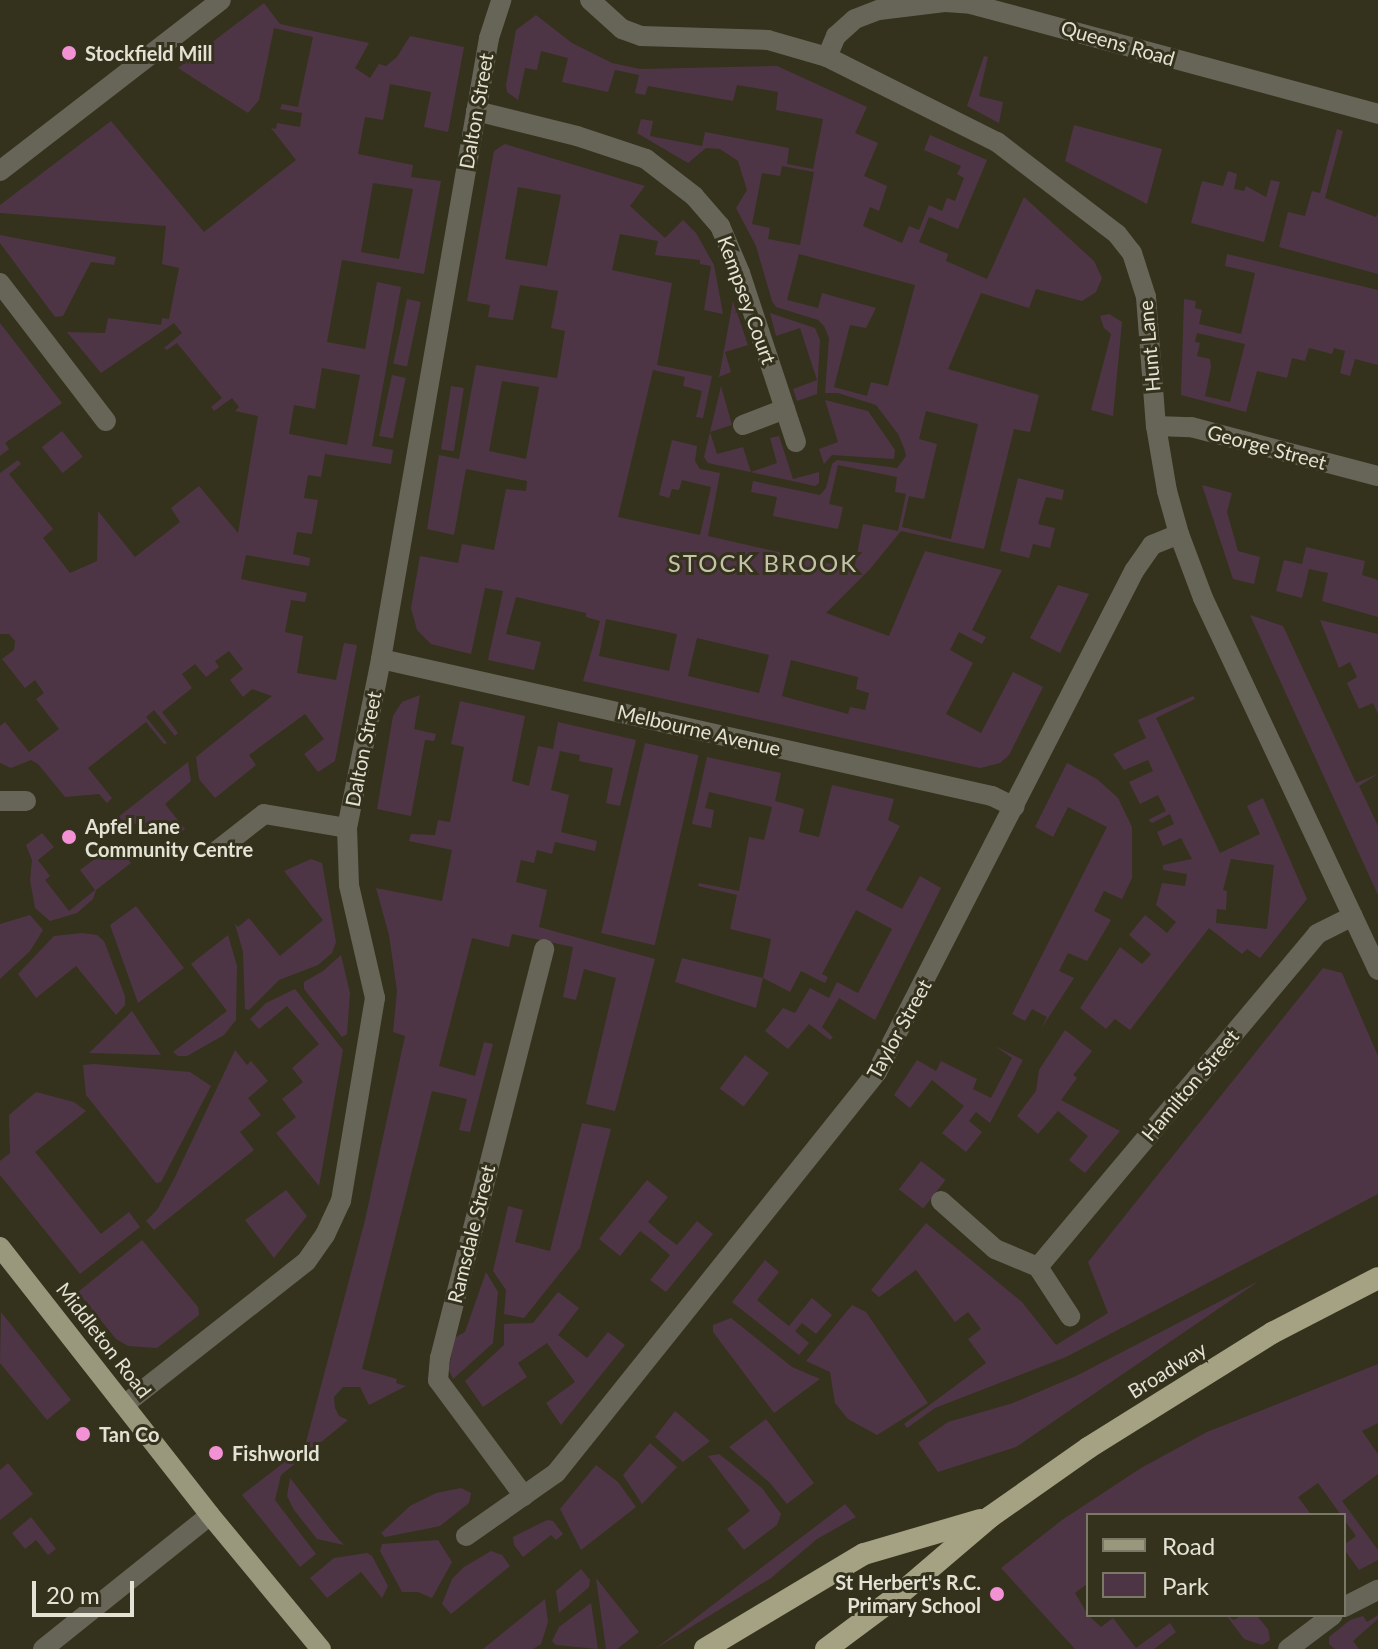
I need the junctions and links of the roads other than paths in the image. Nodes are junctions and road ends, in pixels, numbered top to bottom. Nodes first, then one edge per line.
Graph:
1 (221, 0) edge
2 (501, 0) edge
3 (590, 0) edge
4 (827, 57) junction
5 (476, 111) junction
6 (1378, 114) edge
7 (0, 171) edge
8 (0, 283) edge
9 (785, 409) junction
10 (106, 421) dead end
11 (743, 425) dead end
12 (1156, 426) junction
13 (796, 442) dead end
14 (1378, 476) edge
15 (1179, 534) junction
16 (381, 659) junction
17 (0, 801) edge
18 (26, 801) dead end
19 (1015, 807) junction
20 (347, 828) junction
21 (218, 850) dead end
22 (1353, 916) junction
23 (544, 949) dead end
24 (1378, 970) edge
25 (941, 1201) dead end
26 (0, 1247) edge
27 (1038, 1267) junction
28 (1378, 1278) edge
29 (1070, 1316) dead end
30 (124, 1405) junction
31 (524, 1496) junction
32 (210, 1515) junction
33 (990, 1517) junction
34 (466, 1536) dead end
35 (1378, 1590) edge
36 (1346, 1606) edge
37 (1330, 1617) edge
38 (43, 1649) edge
39 (321, 1649) edge
40 (705, 1649) edge
41 (826, 1649) edge
42 (1288, 1649) edge

1 - 7 street
2 - 5 street, Dalton Street
3 - 4 street, Hunt Lane
4 - 6 street, Queens Road
4 - 12 street, Hunt Lane
5 - 9 street, Kempsey Court
5 - 16 street, Dalton Street
8 - 10 street
9 - 11 street
9 - 13 street, Kempsey Court
12 - 14 street, George Street
12 - 15 street, Hunt Lane
15 - 19 street, Taylor Street
15 - 22 street, Hunt Lane
16 - 19 street, Melbourne Avenue
16 - 20 street, Dalton Street
17 - 18 street
19 - 31 street, Taylor Street
20 - 21 street
20 - 30 street, Dalton Street
22 - 24 street, Hunt Lane
22 - 27 street, Hamilton Street
23 - 31 street, Ramsdale Street
25 - 27 street
26 - 30 main road, Middleton Road
27 - 29 street
28 - 33 highway, Broadway
30 - 32 main road, Middleton Road
31 - 34 street, Taylor Street
32 - 38 street
32 - 39 main road, Middleton Road
33 - 40 highway, Broadway
33 - 41 highway, Broadway
35 - 36 street
37 - 42 street

